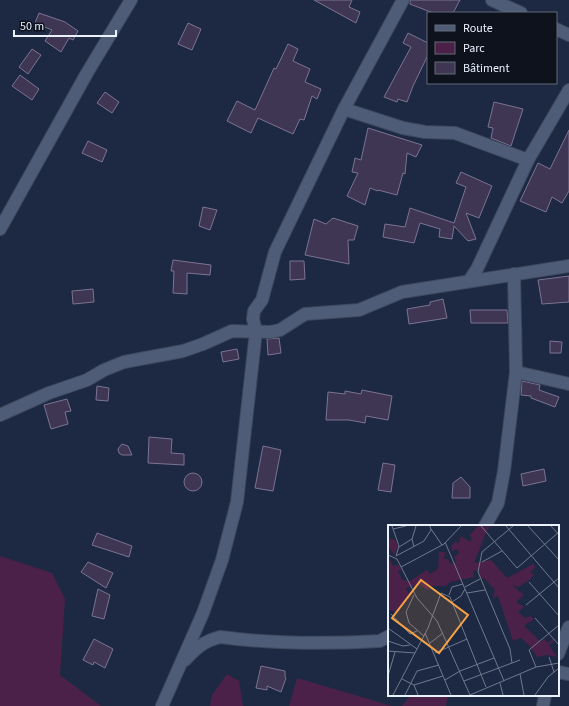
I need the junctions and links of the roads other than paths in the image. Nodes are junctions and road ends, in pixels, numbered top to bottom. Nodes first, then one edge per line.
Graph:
1 (131, 0) edge
2 (403, 0) edge
3 (492, 0) edge
4 (519, 12) edge
5 (557, 29) edge
6 (569, 35) edge
7 (569, 90) edge
8 (344, 109) junction
9 (528, 160) junction
10 (0, 229) edge
11 (569, 266) edge
12 (514, 274) junction
13 (469, 281) junction
14 (256, 331) junction
15 (516, 372) junction
16 (569, 384) edge
17 (0, 415) edge
18 (486, 525) edge
19 (569, 627) edge
20 (388, 637) edge
21 (559, 652) edge
22 (179, 666) junction
23 (559, 672) edge
24 (569, 674) edge
25 (545, 696) edge
26 (162, 706) edge
27 (543, 706) edge

1 - 10 street
2 - 8 street
3 - 4 street
5 - 6 street
7 - 9 street
8 - 9 street
8 - 14 street
9 - 13 street
11 - 12 street
12 - 13 street
12 - 15 street
13 - 14 street
14 - 17 street
14 - 22 street
15 - 16 street
15 - 18 street
19 - 21 street
20 - 22 street
22 - 26 street
23 - 24 street
25 - 27 street

